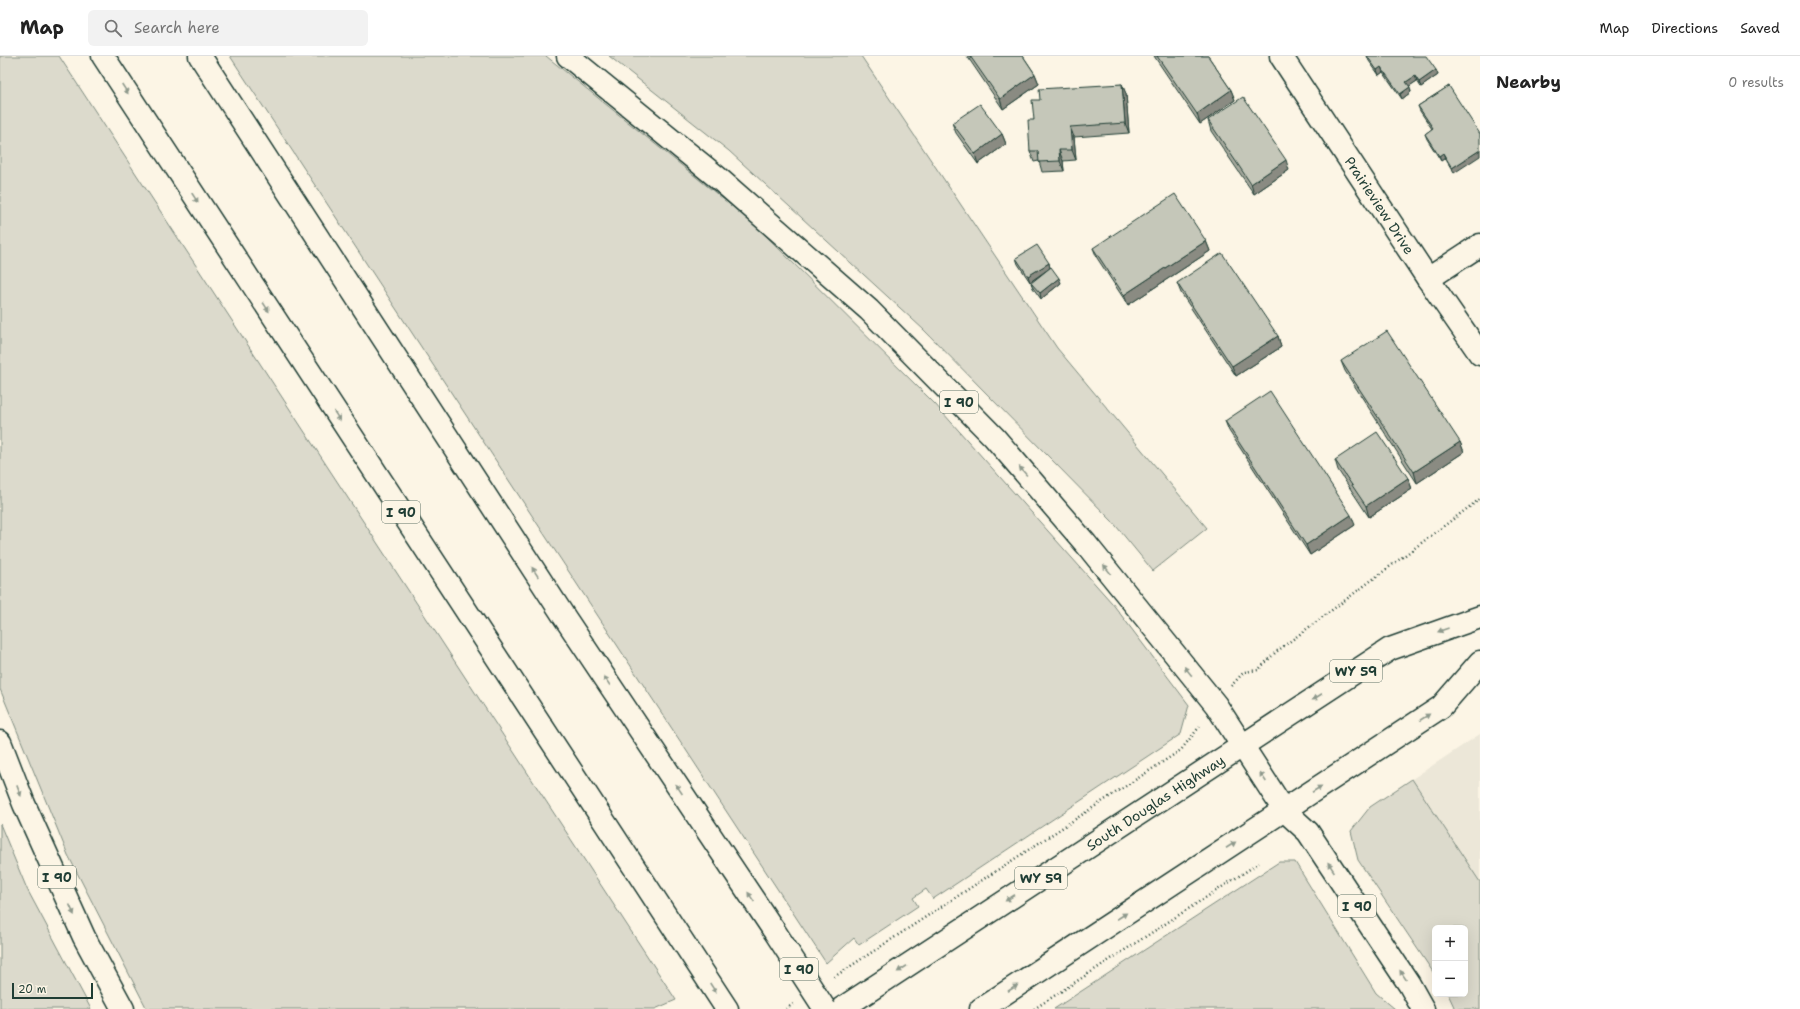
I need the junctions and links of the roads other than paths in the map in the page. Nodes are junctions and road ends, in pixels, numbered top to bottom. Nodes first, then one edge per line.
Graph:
1 (103, 56) edge
2 (200, 56) edge
3 (568, 56) edge
4 (1281, 56) edge
5 (1480, 245) edge
6 (1428, 279) junction
7 (1480, 354) edge
8 (1480, 617) edge
9 (1480, 662) edge
10 (0, 742) edge
11 (1242, 746) junction
12 (1284, 810) junction
13 (123, 1009) edge
14 (727, 1009) edge
15 (825, 1009) edge
16 (841, 1009) edge
17 (981, 1009) edge
18 (1423, 1009) edge

1 -> 14 main road, I 90
15 -> 2 main road, I 90, bridge
11 -> 3 main road, I 90
4 - 6 main road, Prairieview Drive
5 - 6 main road
6 - 7 main road, Prairieview Drive
8 -> 11 main road, South Douglas Highway / WY 59
12 -> 9 main road
10 -> 13 main road, I 90
12 -> 11 main road, I 90
11 -> 16 main road, South Douglas Highway / WY 59
17 -> 12 main road
18 -> 12 main road, I 90

